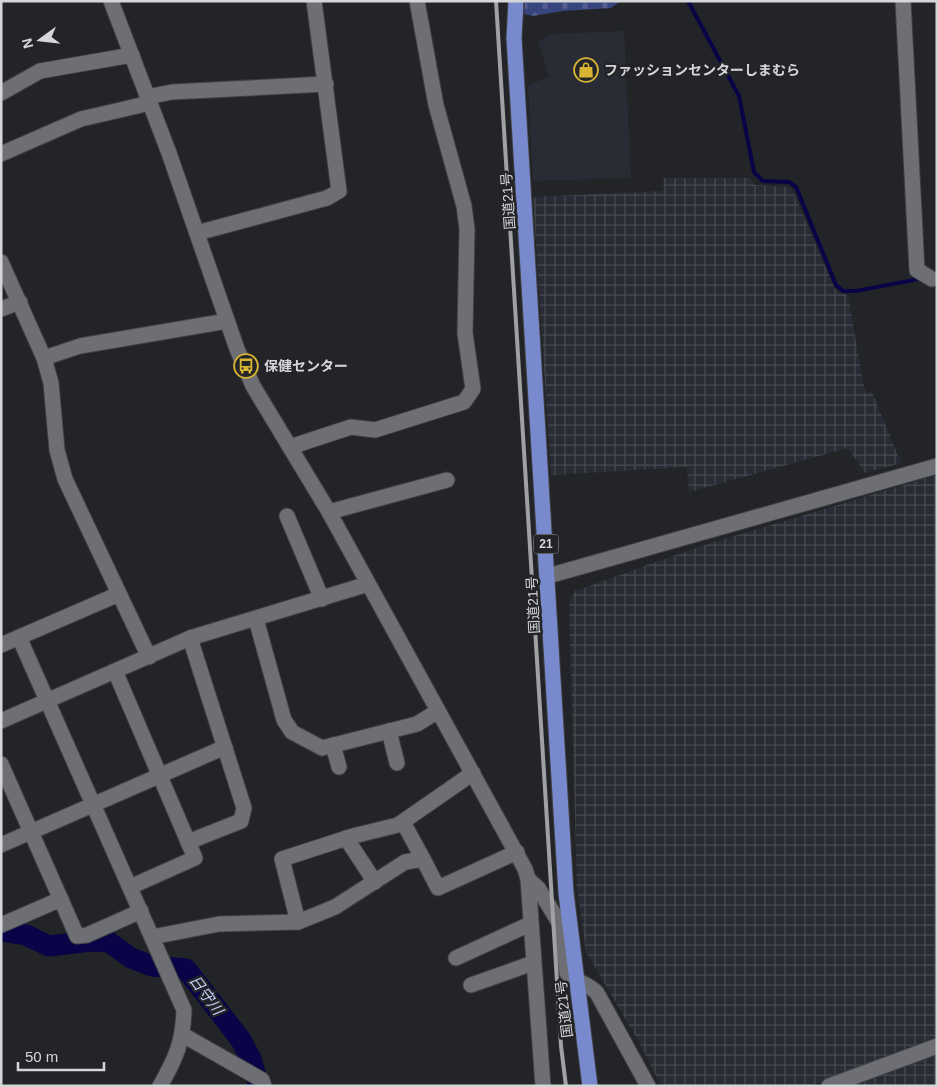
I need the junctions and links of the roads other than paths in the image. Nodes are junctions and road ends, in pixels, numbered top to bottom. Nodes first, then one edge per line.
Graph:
1 (111, 1) edge
2 (314, 1) edge
3 (417, 1) edge
4 (516, 1) edge
5 (903, 1) edge
6 (132, 55) junction
7 (326, 84) junction
8 (1, 93) edge
9 (149, 100) junction
10 (1, 154) edge
11 (197, 233) junction
12 (1, 262) edge
13 (932, 279) dead end
14 (20, 302) junction
15 (1, 309) edge
16 (227, 321) junction
17 (44, 358) junction
18 (290, 447) junction
19 (937, 466) edge
20 (447, 480) dead end
21 (329, 512) junction
22 (287, 516) dead end
23 (548, 576) junction
24 (368, 584) junction
25 (119, 594) junction
26 (322, 600) junction
27 (256, 619) junction
28 (19, 637) junction
29 (190, 638) junction
30 (1, 644) edge
31 (149, 657) junction
32 (115, 672) junction
33 (48, 701) junction
34 (438, 711) junction
35 (1, 722) edge
36 (389, 731) junction
37 (333, 745) junction
38 (225, 747) junction
39 (396, 763) dead end
40 (1, 764) edge
41 (339, 767) dead end
42 (473, 773) junction
43 (160, 776) junction
44 (94, 804) junction
45 (403, 822) junction
46 (31, 832) junction
47 (346, 838) junction
48 (188, 842) junction
49 (1, 845) edge
50 (517, 852) junction
51 (423, 859) junction
52 (528, 879) junction
53 (375, 882) junction
54 (130, 887) junction
55 (61, 899) junction
56 (140, 911) junction
57 (298, 922) junction
58 (530, 924) junction
59 (1, 925) edge
60 (152, 937) junction
61 (456, 958) dead end
62 (533, 963) junction
63 (577, 980) junction
64 (471, 985) dead end
65 (183, 1035) junction
66 (937, 1046) edge
67 (160, 1086) edge
68 (264, 1086) edge
69 (543, 1086) edge
70 (590, 1086) edge
71 (648, 1086) edge
72 (829, 1086) edge

1 - 6 street
2 - 7 street
3 - 18 street
4 - 23 highway, 国道21号 / 21
5 - 13 street
6 - 8 street
6 - 9 street
7 - 9 street
7 - 11 street
9 - 10 street
9 - 11 street
11 - 16 street
12 - 14 street
14 - 15 street
14 - 17 street
16 - 17 street
16 - 18 street
17 - 25 street
18 - 21 street
19 - 23 street
20 - 21 street
21 - 24 street
22 - 26 street
23 - 63 highway, 国道21号 / 21
24 - 26 street
24 - 34 street
25 - 28 street
25 - 31 street
26 - 27 street
27 - 29 street
27 - 37 street
28 - 30 street
28 - 33 street
29 - 31 street
29 - 38 street
31 - 32 street
32 - 33 street
32 - 43 street
33 - 35 street
33 - 44 street
34 - 36 street
34 - 42 street
36 - 37 street
36 - 39 street
37 - 41 street
38 - 43 street
38 - 48 street
40 - 46 street
42 - 45 street
42 - 50 street
43 - 44 street
43 - 48 street
44 - 46 street
44 - 54 street
45 - 47 street
45 - 51 street
46 - 49 street
46 - 55 street
47 - 53 street
47 - 57 street
48 - 54 street
50 - 51 street
50 - 52 street
51 - 53 street
52 - 58 street
52 - 63 street
53 - 57 street
54 - 56 street
55 - 56 street
55 - 59 street
56 - 60 street
57 - 60 street
58 - 61 street
58 - 62 street
60 - 65 street
62 - 64 street
62 - 69 street
63 - 70 highway, 国道21号 / 21
63 - 71 street
65 - 67 street
65 - 68 street
66 - 72 street

